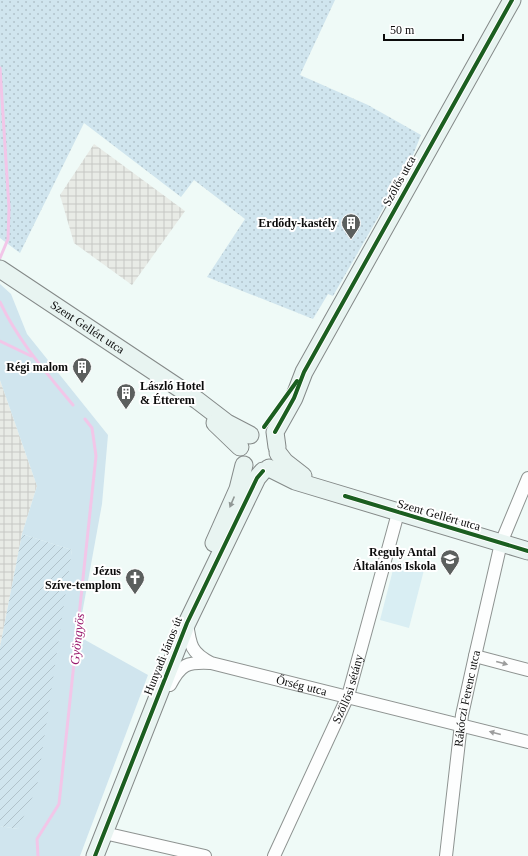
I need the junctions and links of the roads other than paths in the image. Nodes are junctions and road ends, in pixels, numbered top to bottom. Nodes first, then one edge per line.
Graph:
1 (512, 0) edge
2 (4, 272) edge
3 (304, 372) junction
4 (250, 438) junction
5 (277, 450) junction
6 (244, 465) junction
7 (266, 469) junction
8 (528, 478) edge
9 (345, 496) junction
10 (398, 513) junction
11 (501, 543) junction
12 (528, 550) edge
13 (191, 616) junction
14 (475, 656) junction
15 (211, 663) junction
16 (528, 670) edge
17 (158, 695) junction
18 (348, 696) junction
19 (461, 725) junction
20 (528, 742) edge
21 (104, 833) junction
22 (95, 856) edge
23 (205, 856) edge
24 (274, 856) edge
25 (446, 856) edge

1 - 3 street, Szőlős utca
2 - 4 street, Szent Gellért utca
3 - 4 street, Szőlős utca
3 - 5 street, Szőlős utca
4 - 5 street
4 - 6 street
5 - 7 street
5 - 9 street, Szent Gellért utca
6 - 7 street
6 -> 13 street, Hunyadi János út
7 - 9 street, Szent Gellért utca
7 - 13 street, Hunyadi János út
8 - 11 street, Rákóczi Ferenc utca
9 - 10 street, Szent Gellért utca
10 - 11 street, Szent Gellért utca
10 - 18 street, Szőllősi sétány
11 - 12 street, Szent Gellért utca
11 - 14 street, Rákóczi Ferenc utca
13 - 15 street, Őrség utca
13 - 17 street, Hunyadi János út
14 -> 16 street
14 - 19 street, Rákóczi Ferenc utca
15 - 17 street, Őrség utca
15 - 18 street, Őrség utca
17 - 21 street, Hunyadi János út
18 - 19 street, Őrség utca
18 - 24 street, Szőllősi sétány
20 -> 19 street, Őrség utca
19 - 25 street, Rákóczi Ferenc utca
21 - 22 street, Hunyadi János út
21 - 23 street

